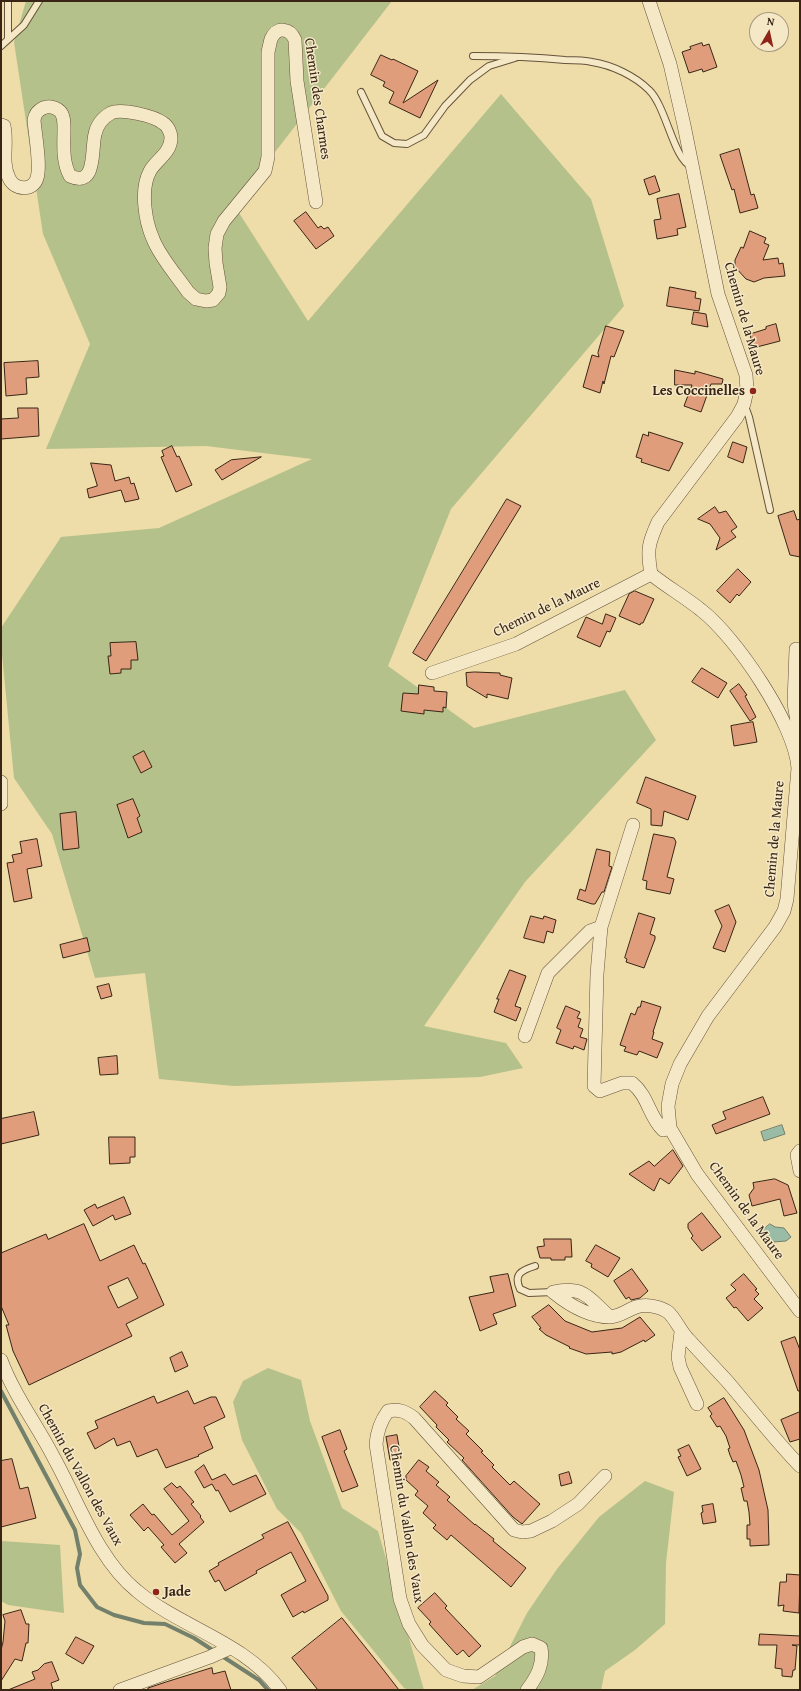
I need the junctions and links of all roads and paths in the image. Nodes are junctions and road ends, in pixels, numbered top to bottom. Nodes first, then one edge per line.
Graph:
1 (8, 1) edge
2 (39, 1) edge
3 (649, 1) edge
4 (8, 39) junction
5 (1, 46) edge
6 (473, 56) dead end
7 (522, 56) junction
8 (361, 92) dead end
9 (1, 125) edge
10 (692, 166) junction
11 (316, 202) dead end
12 (744, 404) junction
13 (770, 510) dead end
14 (651, 574) junction
15 (796, 650) dead end
16 (432, 673) dead end
17 (795, 750) junction
18 (1, 782) edge
19 (1, 804) edge
20 (633, 825) dead end
21 (601, 927) junction
22 (525, 1036) dead end
23 (670, 1128) junction
24 (800, 1151) edge
25 (800, 1171) edge
26 (535, 1266) dead end
27 (553, 1292) joint
28 (800, 1311) edge
29 (681, 1332) junction
30 (1, 1360) edge
31 (697, 1404) dead end
32 (800, 1466) edge
33 (605, 1476) dead end
34 (228, 1648) junction
35 (120, 1690) edge
36 (280, 1690) edge
37 (527, 1690) edge

1 - 4 lane
2 - 4 lane
3 - 10 street, Chemin de la Maure
4 - 5 lane
6 - 7 lane
7 - 8 lane
7 - 10 lane
9 - 11 street, Chemin des Charmes
10 - 12 street, Chemin de la Maure
12 - 13 lane
12 - 14 street, Chemin de la Maure
14 - 16 street, Chemin de la Maure
14 - 17 street, Chemin de la Maure
15 - 17 street
17 - 23 street, Chemin de la Maure
18 - 19 street
20 - 21 street
21 - 22 street
21 - 23 street
23 - 28 street, Chemin de la Maure
24 - 25 street
26 - 27 lane
27 - 29 street
29 - 31 street
29 - 32 street
30 - 34 street, Chemin du Vallon des Vaux
33 - 37 street, Chemin du Vallon des Vaux
34 - 35 street
34 - 36 street, Chemin du Vallon des Vaux

